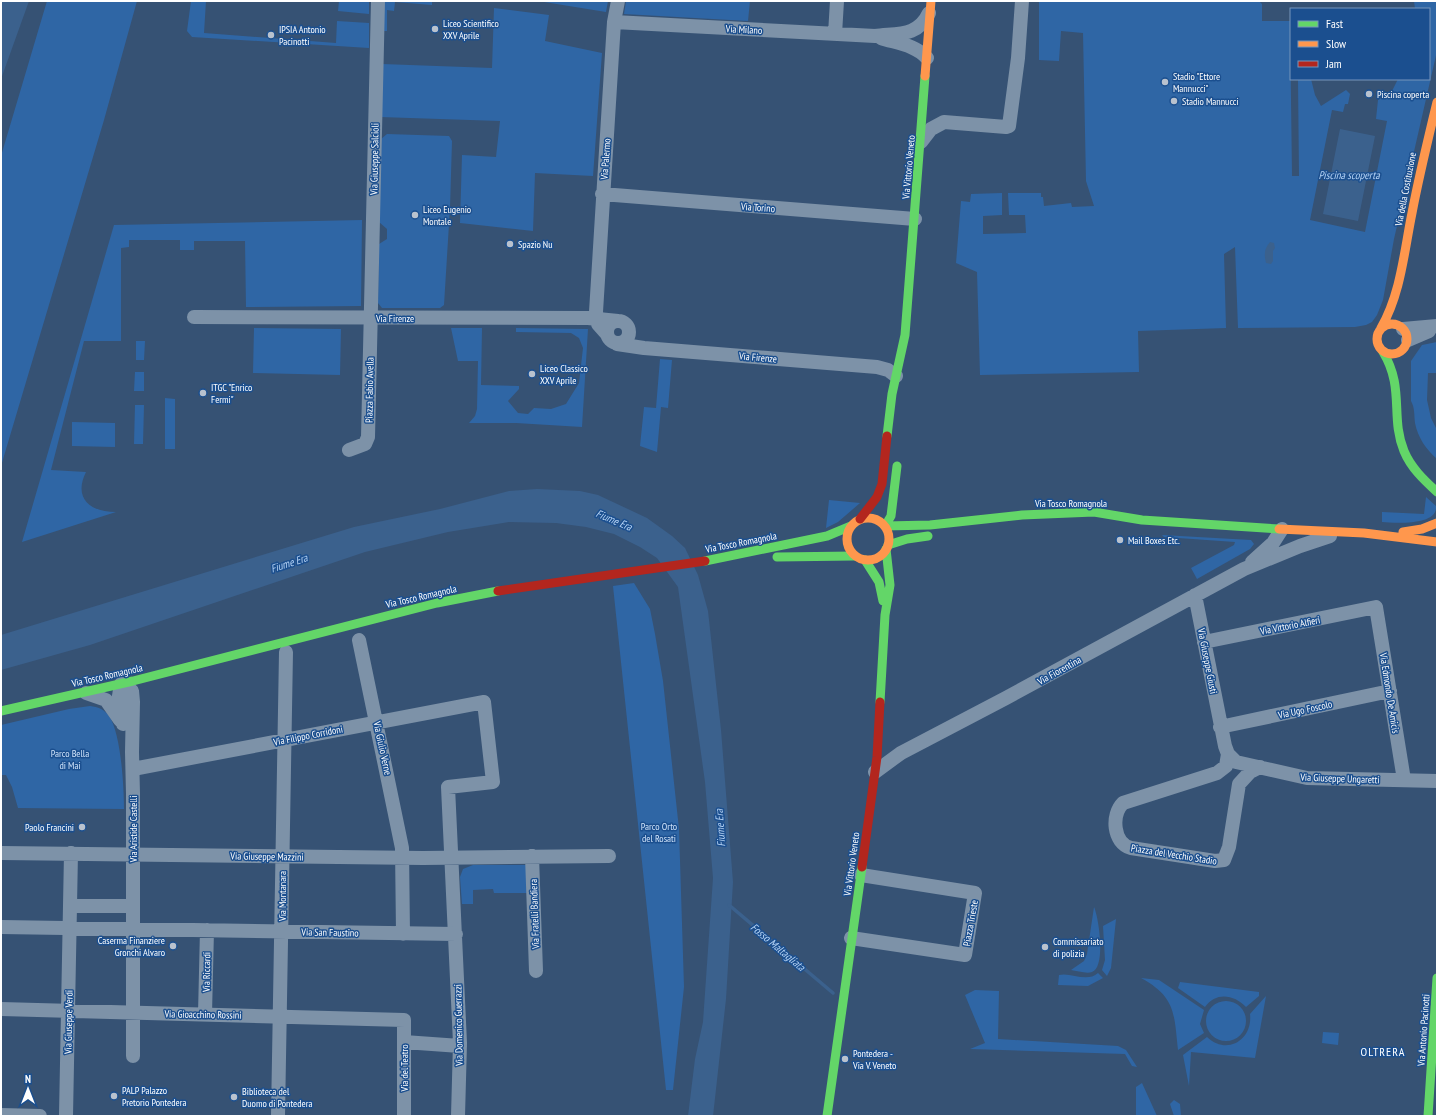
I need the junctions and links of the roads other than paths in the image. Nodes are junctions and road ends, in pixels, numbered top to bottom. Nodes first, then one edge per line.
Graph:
1 (378, 1) edge
2 (618, 1) edge
3 (837, 1) edge
4 (1022, 1) edge
5 (931, 5) edge
6 (614, 22) junction
7 (835, 34) junction
8 (875, 36) junction
9 (927, 58) junction
10 (1437, 102) edge
11 (921, 142) junction
12 (602, 194) junction
13 (915, 219) junction
14 (1398, 282) junction
15 (194, 317) dead end
16 (370, 318) junction
17 (596, 318) junction
18 (618, 321) junction
19 (1437, 327) edge
20 (1381, 328) junction
21 (606, 333) junction
22 (905, 335) junction
23 (1404, 336) junction
24 (617, 344) junction
25 (1383, 352) junction
26 (896, 376) junction
27 (1396, 386) junction
28 (903, 391) dead end
29 (1402, 440) junction
30 (349, 450) dead end
31 (898, 454) dead end
32 (1424, 466) dead end
33 (1437, 492) edge
34 (860, 519) junction
35 (1138, 519) junction
36 (1097, 523) dead end
37 (1437, 524) edge
38 (851, 526) junction
39 (885, 526) junction
40 (1008, 526) dead end
41 (1242, 526) junction
42 (990, 528) dead end
43 (1289, 530) junction
44 (1344, 532) junction
45 (1364, 533) junction
46 (937, 535) dead end
47 (1437, 542) edge
48 (887, 547) junction
49 (1278, 555) junction
50 (854, 556) junction
51 (1259, 556) junction
52 (730, 557) junction
53 (865, 560) junction
54 (1244, 569) junction
55 (1195, 595) junction
56 (1376, 608) joint
57 (885, 615) junction
58 (359, 640) dead end
59 (1204, 642) junction
60 (286, 652) dead end
61 (157, 675) junction
62 (121, 684) junction
63 (1390, 691) junction
64 (83, 692) junction
65 (484, 702) joint
66 (1, 711) edge
67 (133, 713) junction
68 (377, 722) junction
69 (123, 724) junction
70 (1220, 728) junction
71 (285, 740) junction
72 (132, 752) junction
73 (1228, 754) junction
74 (1260, 767) junction
75 (133, 769) junction
76 (1220, 771) junction
77 (875, 772) junction
78 (1404, 780) junction
79 (1437, 781) edge
80 (1238, 784) junction
81 (1, 853) edge
82 (71, 853) junction
83 (134, 854) junction
84 (282, 856) junction
85 (532, 856) junction
86 (610, 856) dead end
87 (403, 857) junction
88 (452, 857) junction
89 (861, 875) junction
90 (71, 906) junction
91 (133, 906) junction
92 (1, 927) edge
93 (70, 929) junction
94 (133, 930) junction
95 (207, 930) junction
96 (282, 931) junction
97 (403, 934) junction
98 (456, 934) junction
99 (851, 938) junction
100 (536, 971) dead end
101 (1437, 978) edge
102 (1, 1010) edge
103 (68, 1011) junction
104 (133, 1012) junction
105 (205, 1014) junction
106 (280, 1016) junction
107 (404, 1020) joint
108 (404, 1042) junction
109 (460, 1046) junction
110 (133, 1056) dead end
111 (1430, 1083) junction
112 (1, 1115) edge
113 (40, 1116) edge
114 (66, 1116) edge
115 (278, 1116) edge
116 (404, 1116) edge
117 (458, 1116) edge
118 (827, 1116) edge
119 (1418, 1116) edge
120 (1428, 1116) edge

1 - 16 street, Via Giuseppe Salcioli
2 - 6 street, Via Palermo
3 - 7 street
4 - 11 street
5 - 8 street, Via Milano
5 - 9 main road, Via Vittorio Veneto
6 - 7 street, Via Milano
6 - 12 street, Via Palermo
7 - 8 street, Via Milano
8 - 9 street, Via Milano
9 - 11 main road, Via Vittorio Veneto
10 - 14 main road, Via della Costituzione
11 - 13 main road, Via Vittorio Veneto
12 - 13 street, Via Torino
12 - 17 street, Via Palermo
13 - 22 main road, Via Vittorio Veneto
14 - 20 main road, Via della Costituzione
14 - 23 main road, Via della Costituzione
15 - 16 street, Via Firenze
16 - 17 street, Via Firenze
16 - 30 street, Piazza Fabio Avella
17 - 18 street, Via Firenze
17 - 21 street
18 - 21 street
18 - 24 street
19 - 23 street
20 - 23 main road
20 - 25 main road
21 - 24 street
22 - 26 main road, Via Vittorio Veneto
22 - 28 main road, Via Vittorio Veneto
23 - 25 main road
23 - 27 main road, Via della Costituzione
24 - 26 street, Via Firenze
25 - 27 main road, Via della Costituzione
26 - 34 main road, Via Vittorio Veneto
27 - 29 main road, Via della Costituzione
29 - 32 main road, Via della Costituzione
29 - 33 main road, Via della Costituzione
31 - 39 main road
34 - 38 main road
34 - 39 main road
35 - 36 main road, Via Tosco Romagnola
35 - 39 main road, Via Tosco Romagnola
35 - 41 main road, Via Tosco Romagnola
37 - 45 main road, Via Tosco Romagnola
38 - 50 main road
38 - 52 main road, Via Tosco Romagnola
39 - 48 main road
40 - 42 main road
41 - 43 main road, Via Tosco Romagnola
41 - 51 street
43 - 44 main road, Via Tosco Romagnola
43 - 49 street, Via Fiorentina
43 - 51 street, Via Fiorentina
44 - 45 main road, Via Tosco Romagnola
44 - 49 street, Via Fiorentina
45 - 47 main road, Via Tosco Romagnola
46 - 48 main road
48 - 53 main road
48 - 57 main road, Via Vittorio Veneto
49 - 54 street, Via Fiorentina
50 - 52 main road, Via Tosco Romagnola
50 - 53 main road
51 - 54 street, Via Fiorentina
52 - 61 main road, Via Tosco Romagnola
53 - 57 main road, Via Vittorio Veneto
54 - 55 street, Via Fiorentina
55 - 59 street, Via Giuseppe Giusti
55 - 77 street, Via Fiorentina
56 - 59 street, Via Vittorio Alfieri
56 - 63 street, Via Edmondo De Amicis
57 - 77 main road, Via Vittorio Veneto
58 - 68 street, Via Giulio Verne
59 - 70 street, Via Giuseppe Giusti
60 - 71 street, Via Montanara
61 - 62 main road, Via Tosco Romagnola
61 - 67 street, Via Aristide Castelli
62 - 64 main road, Via Tosco Romagnola
62 - 67 street, Via Aristide Castelli
62 - 69 street, Via Aristide Castelli
63 - 70 street, Via Ugo Foscolo
63 - 78 street, Via Edmondo De Amicis
64 - 66 main road, Via Tosco Romagnola
64 - 69 street, Via Aristide Castelli
65 - 68 street, Via Filippo Corridoni
65 - 88 street, Via Domenico Guerrazzi
67 - 72 street, Via Aristide Castelli
68 - 71 street, Via Filippo Corridoni
68 - 87 street, Via Giulio Verne
69 - 72 street, Via Aristide Castelli
70 - 73 street
71 - 75 street, Via Filippo Corridoni
71 - 84 street, Via Montanara
72 - 75 street, Via Aristide Castelli
73 - 74 street, Via Giuseppe Ungaretti
73 - 76 street
74 - 78 street, Via Giuseppe Ungaretti
74 - 80 street
75 - 83 street, Via Aristide Castelli
76 - 80 street
76 - 80 street, Piazza del Vecchio Stadio
77 - 89 main road, Via Vittorio Veneto
78 - 79 street, Via Giuseppe Ungaretti
81 - 82 street, Via Giuseppe Mazzini
82 - 83 street, Via Giuseppe Mazzini
82 - 90 street
83 - 84 street, Via Giuseppe Mazzini
83 - 91 street, Via Aristide Castelli
84 - 87 street, Via Giuseppe Mazzini
84 - 96 street, Via Montanara
85 - 86 street, Via Giuseppe Mazzini
85 - 88 street, Via Giuseppe Mazzini
85 - 100 street, Via Fratelli Bandiera
87 - 88 street, Via Giuseppe Mazzini
87 - 97 street, Via Giulio Verne
88 - 98 street, Via Domenico Guerrazzi
89 - 99 main road, Via Vittorio Veneto
89 - 99 street, Piazza Trieste
90 - 91 street
90 - 93 street, Via Giuseppe Verdi
91 - 94 street, Via Aristide Castelli
92 - 93 street
93 - 94 street, Via San Faustino
93 - 103 street, Via Giuseppe Verdi
94 - 95 street, Via San Faustino
94 - 104 street
95 - 96 street, Via San Faustino
95 - 105 street, Via Riccardi
96 - 97 street, Via San Faustino
96 - 106 street, Via Montanara
97 - 98 street, Via San Faustino
98 - 109 street, Via Domenico Guerrazzi
99 - 118 main road, Via Vittorio Veneto
101 - 111 main road, Via Antonio Pacinotti
102 - 103 street, Via Gioacchino Rossini
103 - 104 street, Via Gioacchino Rossini
103 - 114 street, Via Giuseppe Verdi
104 - 105 street, Via Gioacchino Rossini
104 - 110 street
105 - 106 street, Via Gioacchino Rossini
106 - 107 street, Via Gioacchino Rossini
106 - 115 street, Via Montanara
107 - 108 street, Via del Teatro
108 - 109 street
108 - 116 street, Via del Teatro
109 - 117 street, Via Domenico Guerrazzi
111 - 119 main road, Via Antonio Pacinotti
111 - 120 main road, Via Antonio Pacinotti
112 - 113 street

